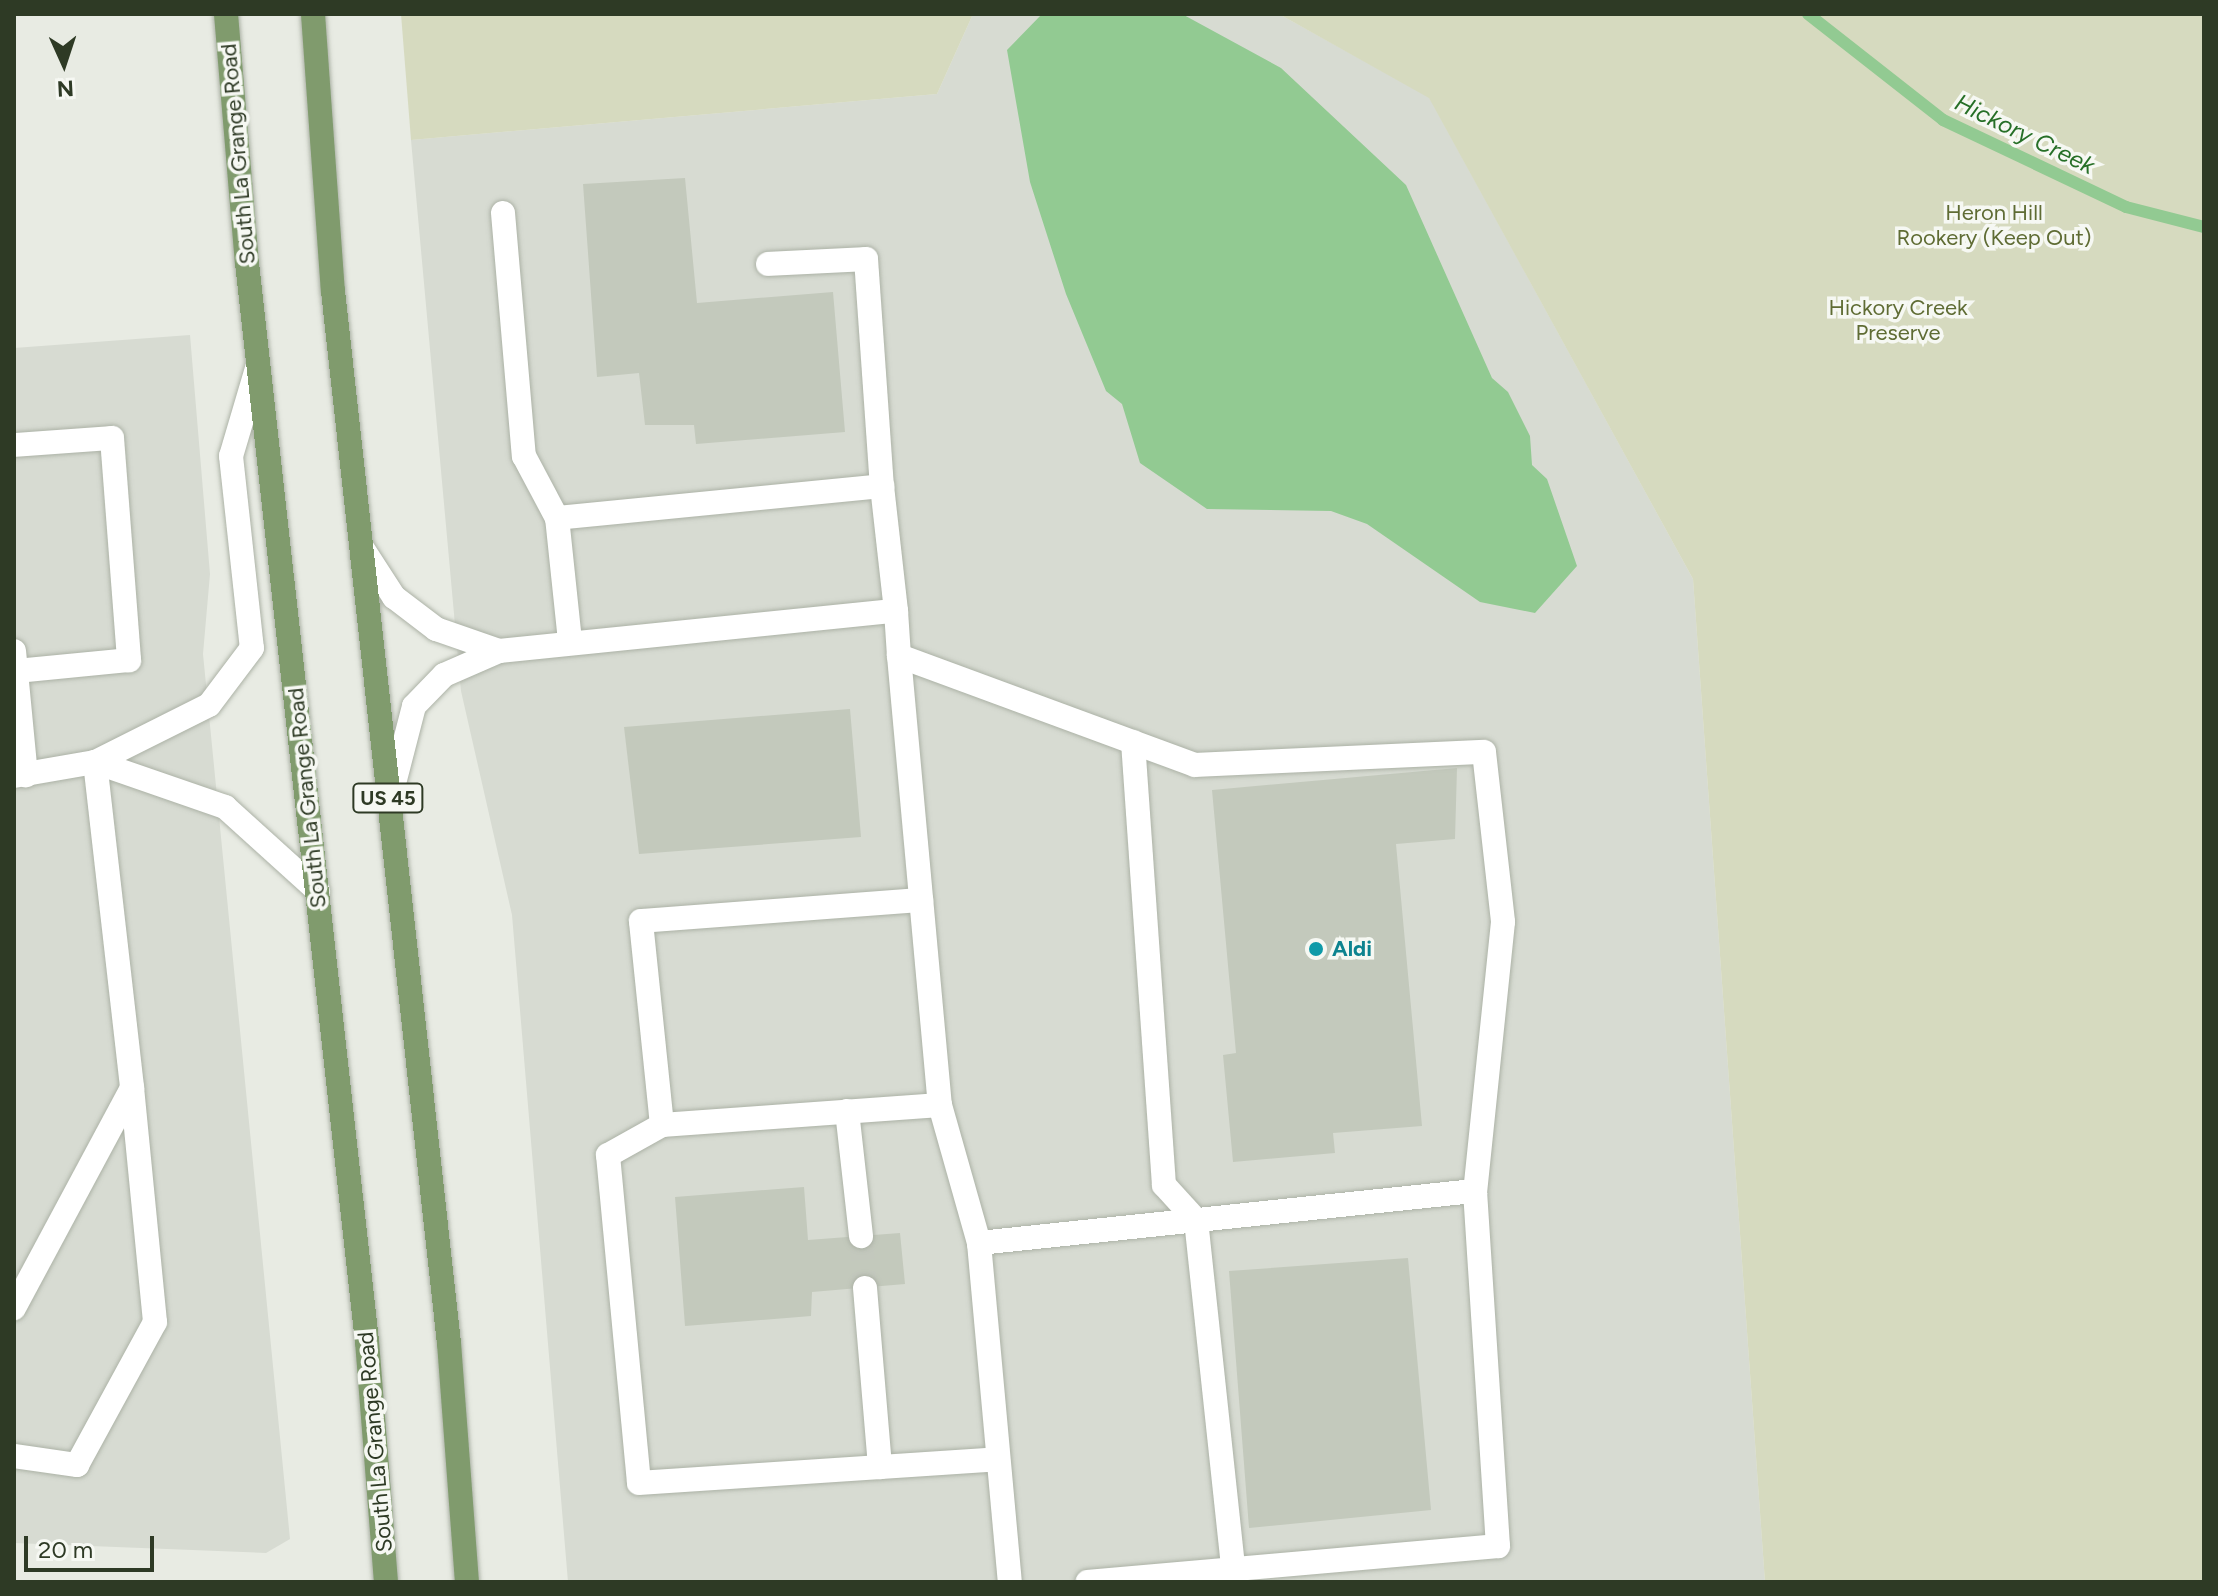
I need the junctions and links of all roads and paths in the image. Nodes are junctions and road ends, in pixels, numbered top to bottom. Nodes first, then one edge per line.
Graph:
1 (226, 14) edge
2 (313, 14) edge
3 (503, 213) dead end
4 (768, 264) dead end
5 (258, 363) junction
6 (14, 445) edge
7 (882, 486) junction
8 (557, 518) junction
9 (361, 546) junction
10 (896, 611) junction
11 (570, 641) junction
12 (499, 651) junction
13 (899, 656) junction
14 (15, 661) edge
15 (1133, 742) junction
16 (95, 762) junction
17 (20, 776) edge
18 (388, 804) junction
19 (318, 891) junction
20 (921, 900) junction
21 (132, 1088) junction
22 (940, 1105) junction
23 (847, 1111) junction
24 (662, 1125) junction
25 (1475, 1191) junction
26 (1196, 1220) junction
27 (861, 1236) tunnel mouth
28 (979, 1243) junction
29 (865, 1288) tunnel mouth
30 (14, 1308) edge
31 (14, 1456) edge
32 (997, 1459) junction
33 (880, 1467) junction
34 (1234, 1576) edge
35 (386, 1582) edge
36 (467, 1582) edge
37 (1010, 1582) edge
38 (1088, 1582) edge

1 - 5 main road, South La Grange Road
2 - 9 main road, US 45
3 - 8 lane
4 - 7 lane
5 - 16 lane
5 - 19 main road, South La Grange Road
6 - 14 lane
7 - 8 lane
7 - 10 lane
8 - 11 lane
9 - 12 lane
9 - 18 main road, US 45
10 - 11 lane
10 - 13 lane
11 - 12 lane
12 - 18 lane
13 - 15 lane
13 - 20 lane
14 - 17 lane
15 - 25 lane
15 - 26 lane
16 - 17 lane
16 - 19 lane
16 - 21 lane
18 - 36 main road, US 45
19 - 35 main road, South La Grange Road
20 - 22 lane
20 - 24 lane
21 - 30 lane
21 - 31 lane
22 - 23 lane
22 - 28 lane
23 - 24 lane
23 - 27 lane
24 - 33 lane
25 - 26 lane
25 - 34 lane
26 - 28 lane
26 - 34 lane
28 - 32 lane
29 - 33 lane
32 - 33 lane
32 - 37 lane
34 - 38 lane

